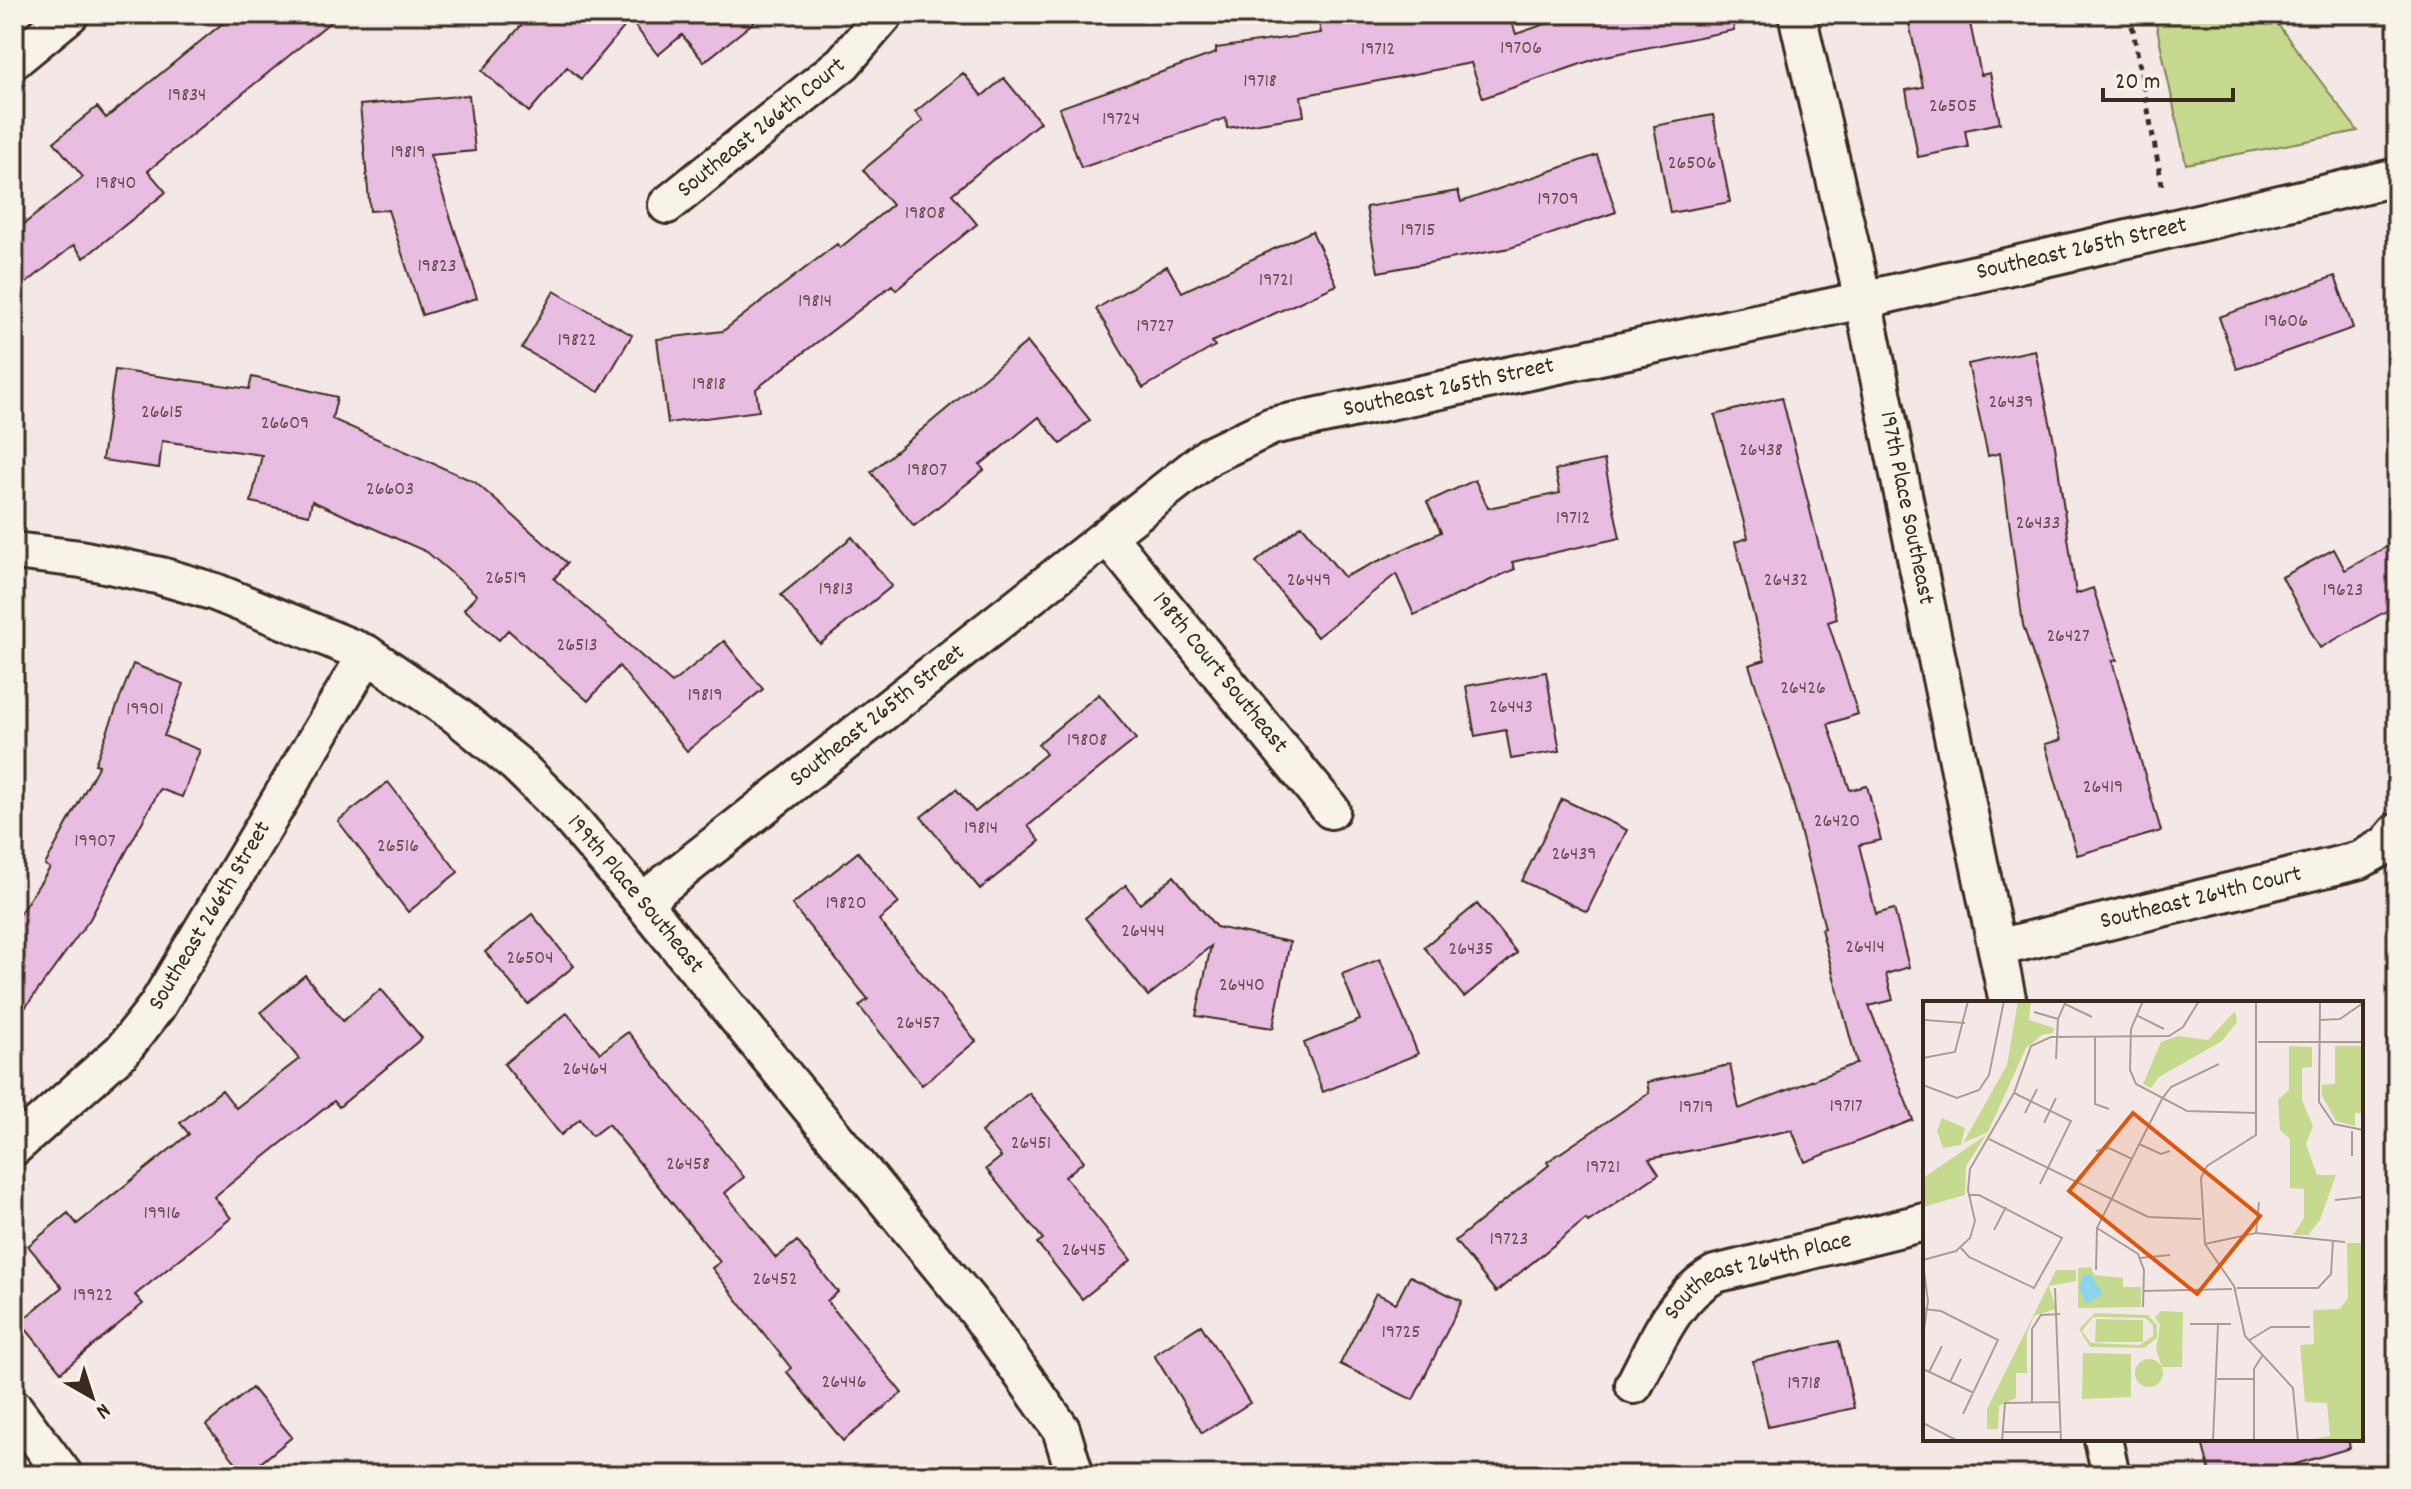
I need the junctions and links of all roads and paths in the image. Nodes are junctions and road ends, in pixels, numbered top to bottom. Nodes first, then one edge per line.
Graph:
1 (70, 14) edge
2 (885, 14) edge
3 (1797, 14) edge
4 (2130, 14) edge
5 (14, 60) edge
6 (2397, 177) edge
7 (667, 205) dead end
8 (2171, 229) junction
9 (1863, 300) junction
10 (1108, 537) junction
11 (14, 551) edge
12 (367, 654) junction
13 (1331, 810) dead end
14 (2397, 832) edge
15 (642, 902) junction
16 (1997, 948) junction
17 (2008, 1001) edge
18 (14, 1147) edge
19 (1923, 1222) edge
20 (1634, 1385) dead end
21 (14, 1408) edge
22 (2103, 1441) edge
23 (64, 1475) edge
24 (1075, 1475) edge
25 (2111, 1475) edge

1 - 5 street
2 - 7 street, Southeast 266th Court
3 - 9 street, 197th Place Southeast
4 - 8 path
6 - 8 street, Southeast 265th Street
8 - 9 street, Southeast 265th Street
9 - 10 street, Southeast 265th Street
9 - 16 street, 197th Place Southeast
10 - 13 street, 198th Court Southeast
10 - 15 street, Southeast 265th Street
11 - 12 street, 199th Place Southeast
12 - 15 street, 199th Place Southeast
12 - 18 street, Southeast 266th Street
14 - 16 street, Southeast 264th Court
15 - 24 street, 199th Place Southeast
16 - 17 street, 197th Place Southeast
19 - 20 street, Southeast 264th Place
21 - 23 street
22 - 25 street

